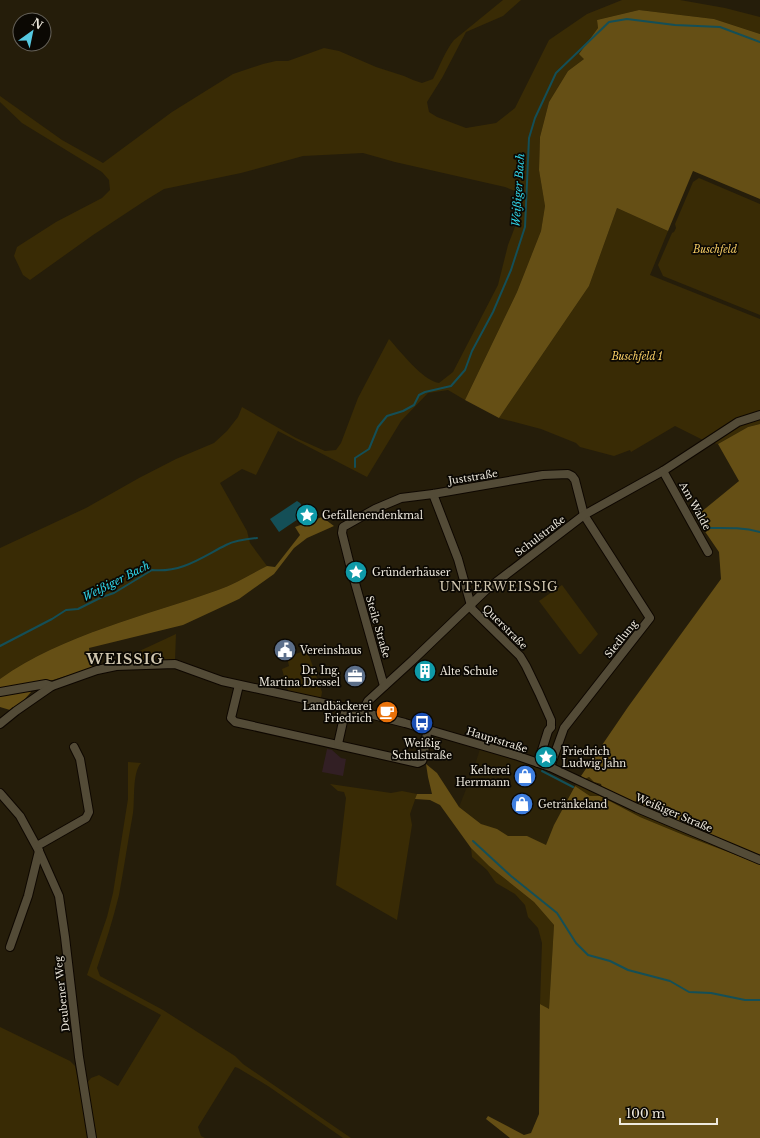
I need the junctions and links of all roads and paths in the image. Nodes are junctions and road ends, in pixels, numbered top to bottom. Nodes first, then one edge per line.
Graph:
1 (760, 415) edge
2 (663, 471) junction
3 (433, 494) junction
4 (584, 515) junction
5 (342, 527) joint
6 (708, 552) dead end
7 (471, 604) junction
8 (239, 685) junction
9 (52, 686) junction
10 (384, 686) junction
11 (0, 692) edge
12 (346, 708) junction
13 (362, 712) junction
14 (0, 724) edge
15 (551, 727) junction
16 (428, 729) junction
17 (562, 731) junction
18 (338, 744) junction
19 (74, 747) dead end
20 (538, 763) junction
21 (550, 768) junction
22 (581, 782) joint
23 (0, 793) edge
24 (38, 849) junction
25 (760, 860) edge
26 (10, 947) dead end
27 (92, 1138) edge

1 - 2 street, Schulstraße
2 - 4 street, Schulstraße
2 - 6 street, Am Walde
3 - 4 street, Juststraße
3 - 5 street, Juststraße
3 - 7 street, Querstraße
4 - 7 street, Schulstraße
4 - 17 street, Siedlung
5 - 10 street, Steile Straße
7 - 10 street, Schulstraße
7 - 15 street, Querstraße
8 - 9 street, Hauptstraße
8 - 12 street, Hauptstraße
8 - 18 street
9 - 11 street
9 - 14 street, Hauptstraße
10 - 13 street, Schulstraße
12 - 13 street, Hauptstraße
12 - 18 street
13 - 16 street, Hauptstraße
15 - 17 street
15 - 20 street
16 - 18 street
16 - 20 street, Hauptstraße
17 - 21 street, Siedlung
19 - 24 street
20 - 21 street, Hauptstraße
21 - 22 street, Hauptstraße
22 - 25 street, Weißiger Straße
23 - 24 street, Deubener Weg
24 - 26 street
24 - 27 street, Deubener Weg

